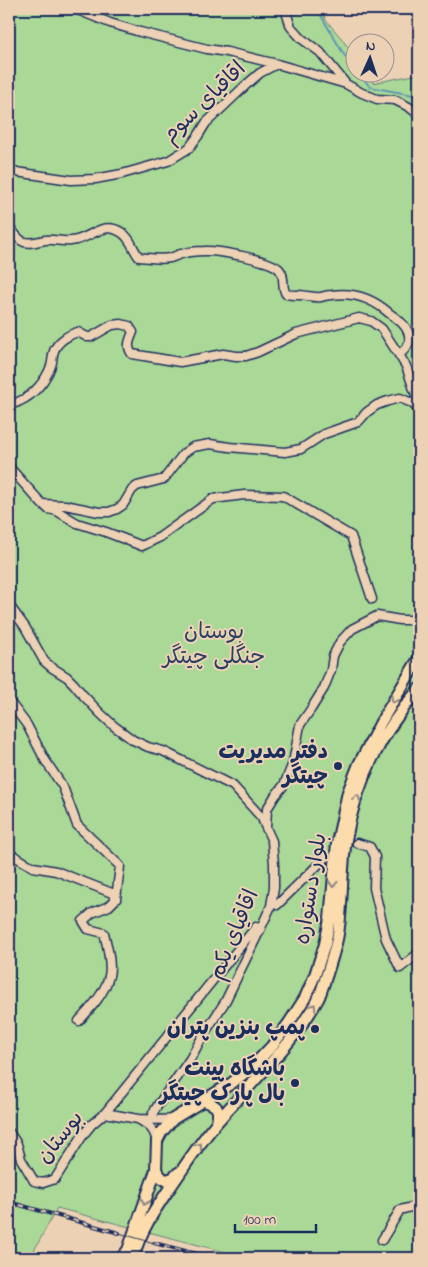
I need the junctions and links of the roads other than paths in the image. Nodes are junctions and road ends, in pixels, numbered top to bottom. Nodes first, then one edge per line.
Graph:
1 (76, 9) edge
2 (285, 9) edge
3 (278, 64) junction
4 (346, 84) junction
5 (419, 115) edge
6 (9, 171) edge
7 (9, 227) edge
8 (399, 355) junction
9 (9, 404) edge
10 (419, 404) edge
11 (419, 410) edge
12 (9, 466) edge
13 (42, 504) junction
14 (372, 599) dead end
15 (9, 605) edge
16 (419, 620) edge
17 (419, 658) edge
18 (419, 689) edge
19 (9, 701) edge
20 (266, 828) junction
21 (357, 843) dead end
22 (9, 853) edge
23 (326, 857) dead end
24 (116, 899) junction
25 (277, 905) dead end
26 (256, 927) dead end
27 (419, 953) edge
28 (79, 1021) dead end
29 (204, 1101) junction
30 (105, 1112) junction
31 (153, 1119) junction
32 (173, 1119) junction
33 (138, 1120) junction
34 (217, 1122) junction
35 (9, 1132) edge
36 (157, 1141) junction
37 (184, 1166) junction
38 (156, 1170) junction
39 (419, 1205) edge
40 (382, 1240) dead end
41 (129, 1253) edge

1 - 3 street
2 - 4 street
3 - 4 street
3 - 6 street, اقاقیای سوم
4 - 5 street
7 - 8 street
8 - 9 street
8 - 10 street
11 - 13 street
12 - 13 street
13 - 14 street
15 - 20 street
16 - 20 street, اقاقیای یکم
17 -> 29 main road, بلوار دستواره
34 -> 18 main road, بلوار دستواره
19 - 24 street
20 - 31 street, اقاقیای یکم
21 - 27 street
22 - 24 street
23 - 25 street
24 - 28 street
26 - 30 street
29 - 32 main road, بلوار دستواره
29 - 34 main road
30 - 33 street, بوستان
30 - 35 street, بوستان
31 - 32 street
31 - 33 street
32 - 36 main road, بلوار دستواره
33 - 36 street
37 -> 34 main road, بلوار دستواره
36 - 38 main road, بلوار دستواره
37 - 38 main road
37 - 41 main road, بلوار دستواره
38 -> 41 main road, بلوار دستواره
39 - 40 street

